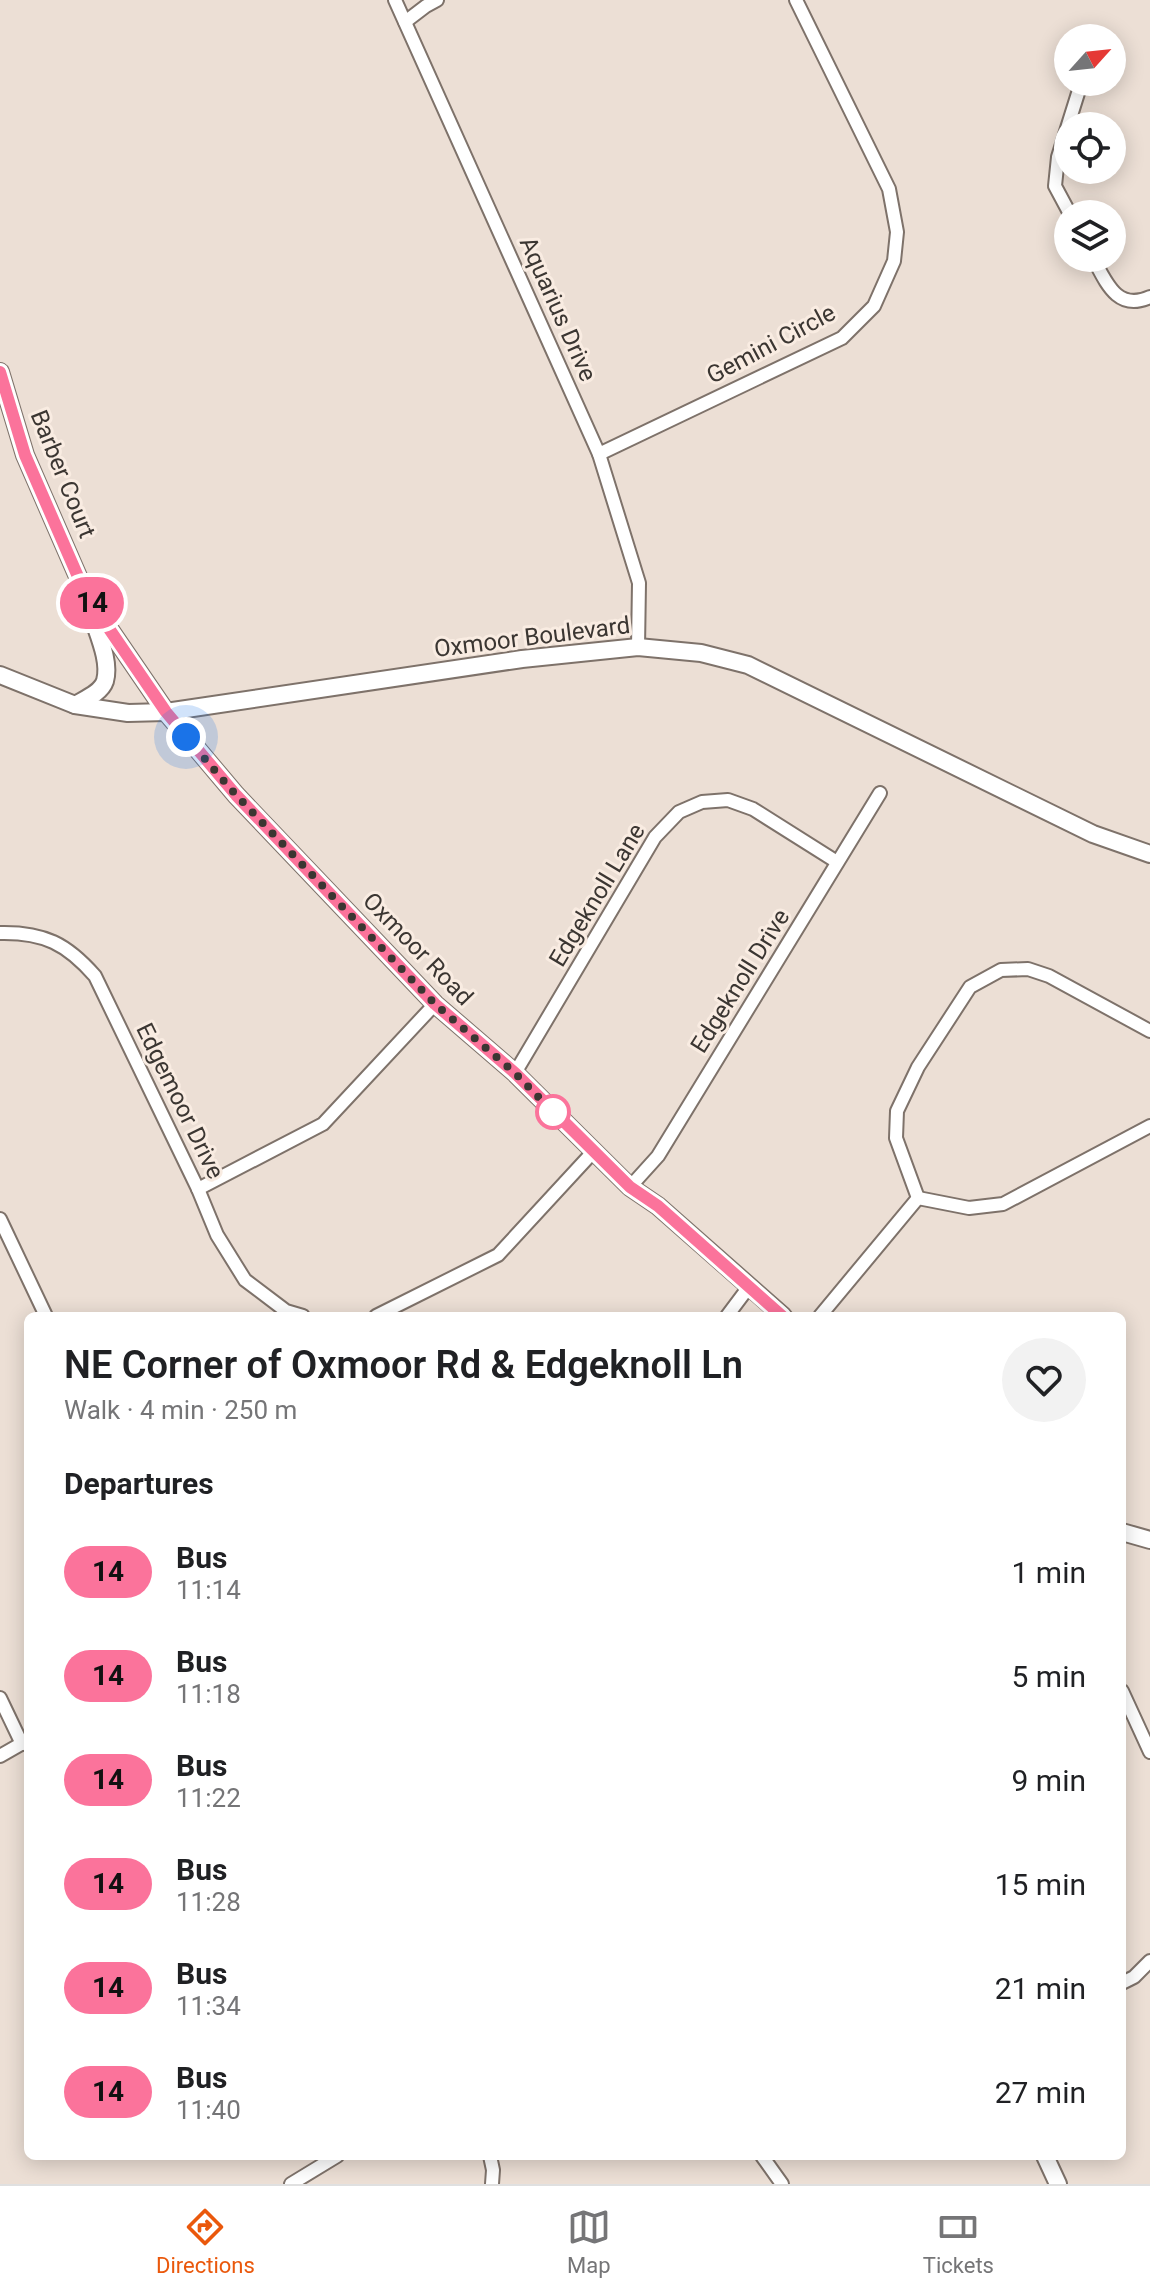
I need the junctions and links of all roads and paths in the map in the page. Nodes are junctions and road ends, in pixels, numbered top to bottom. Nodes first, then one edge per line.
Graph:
1 (395, 0) edge
2 (437, 0) edge
3 (796, 0) edge
4 (405, 22) junction
5 (1077, 96) edge
6 (1062, 200) edge
7 (1101, 272) edge
8 (1150, 297) edge
9 (0, 372) edge
10 (599, 454) junction
11 (86, 595) junction
12 (638, 647) junction
13 (0, 675) edge
14 (75, 705) junction
15 (166, 712) junction
16 (880, 793) dead end
17 (1150, 854) edge
18 (837, 862) junction
19 (0, 933) edge
20 (435, 1004) junction
21 (1150, 1031) edge
22 (515, 1073) junction
23 (1150, 1126) edge
24 (593, 1152) junction
25 (630, 1187) junction
26 (198, 1189) junction
27 (918, 1198) junction
28 (0, 1219) edge
29 (748, 1288) junction
30 (44, 1312) edge
31 (289, 1312) edge
32 (384, 1312) edge
33 (730, 1312) edge
34 (778, 1312) edge
35 (823, 1312) edge
36 (1126, 1533) edge
37 (1150, 1540) edge
38 (0, 1698) edge
39 (1126, 1700) edge
40 (24, 1740) edge
41 (24, 1743) edge
42 (1150, 1752) edge
43 (0, 1756) edge
44 (1150, 1961) edge
45 (1126, 1981) edge
46 (330, 2160) edge
47 (491, 2160) edge
48 (765, 2160) edge
49 (1047, 2160) edge
50 (291, 2184) edge
51 (492, 2184) edge
52 (782, 2184) edge
53 (1058, 2184) edge

1 - 4 street, Aquarius Drive
2 - 4 street
3 - 10 street, Gemini Circle
4 - 10 street, Aquarius Drive
5 - 6 street
7 - 8 street
9 - 11 main road, Barber Court
10 - 12 street, Aquarius Drive
11 - 14 main road
11 - 15 main road, Barber Court
12 - 15 main road, Oxmoor Boulevard
12 - 17 main road, Oxmoor Boulevard
13 - 14 main road
14 - 15 main road
15 - 20 main road, Oxmoor Road
16 - 18 street, Edgeknoll Drive
18 - 22 street, Edgeknoll Lane
18 - 25 street, Edgeknoll Drive
19 - 26 street, Edgemoor Drive
20 - 22 main road, Oxmoor Road
20 - 26 street
21 - 27 street
22 - 24 main road, Oxmoor Road
23 - 27 street
24 - 25 main road, Oxmoor Road
24 - 32 street
25 - 29 main road, Oxmoor Road
26 - 31 street, Edgemoor Drive
27 - 35 street
28 - 30 street
29 - 33 street
29 - 34 main road, Oxmoor Road
36 - 37 main road
38 - 40 street
39 - 42 street
41 - 43 street
44 - 45 street
46 - 50 street
47 - 51 street
48 - 52 street
49 - 53 main road

